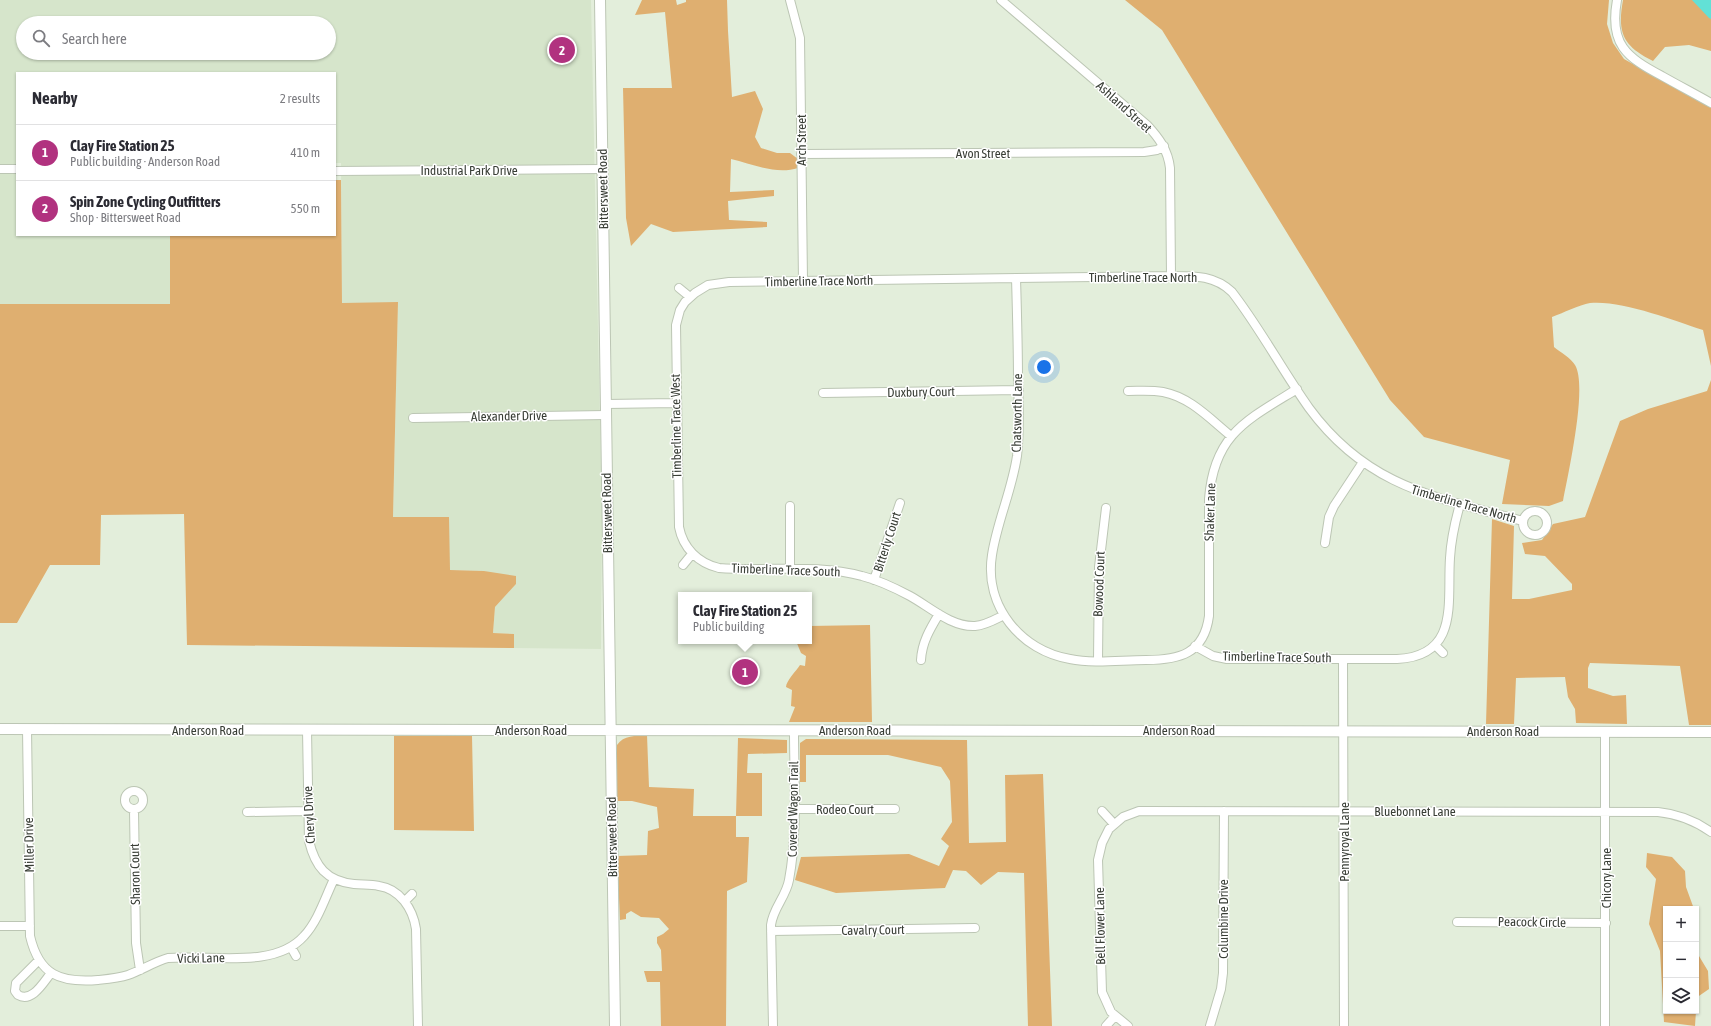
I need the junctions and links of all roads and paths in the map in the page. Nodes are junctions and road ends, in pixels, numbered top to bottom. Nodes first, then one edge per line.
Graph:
1 (600, 0) edge
2 (790, 0) edge
3 (1001, 0) edge
4 (1617, 0) edge
5 (1711, 103) edge
6 (1164, 146) junction
7 (801, 154) junction
8 (0, 169) edge
9 (16, 169) edge
10 (602, 169) junction
11 (336, 171) edge
12 (1171, 276) junction
13 (1016, 278) junction
14 (803, 281) junction
15 (679, 288) dead end
16 (690, 297) junction
17 (1297, 389) junction
18 (1018, 390) junction
19 (1128, 391) dead end
20 (823, 393) dead end
21 (676, 403) junction
22 (606, 404) junction
23 (606, 415) junction
24 (413, 418) dead end
25 (1231, 436) junction
26 (1363, 462) junction
27 (900, 503) dead end
28 (1460, 504) junction
29 (790, 506) dead end
30 (1106, 508) dead end
31 (1523, 521) dead end
32 (1325, 543) dead end
33 (692, 554) junction
34 (683, 565) dead end
35 (790, 569) junction
36 (874, 580) junction
37 (939, 614) junction
38 (1004, 615) junction
39 (1438, 642) junction
40 (1195, 646) junction
41 (1443, 653) dead end
42 (1343, 659) junction
43 (921, 660) dead end
44 (1098, 660) junction
45 (0, 729) edge
46 (27, 729) junction
47 (307, 730) junction
48 (610, 730) junction
49 (794, 730) junction
50 (1343, 730) junction
51 (1605, 731) junction
52 (1711, 732) edge
53 (794, 809) junction
54 (896, 809) dead end
55 (134, 810) junction
56 (308, 811) junction
57 (1102, 811) dead end
58 (1224, 811) junction
59 (1344, 811) junction
60 (1606, 811) junction
61 (248, 812) dead end
62 (1115, 823) junction
63 (1711, 832) edge
64 (334, 879) junction
65 (412, 894) dead end
66 (405, 901) junction
67 (1457, 922) dead end
68 (1606, 923) junction
69 (0, 926) edge
70 (30, 926) junction
71 (975, 928) dead end
72 (771, 931) junction
73 (291, 947) junction
74 (296, 956) dead end
75 (39, 960) junction
76 (140, 970) junction
77 (51, 973) junction
78 (1115, 1016) junction
79 (418, 1026) edge
80 (615, 1026) edge
81 (773, 1026) edge
82 (1106, 1026) edge
83 (1128, 1026) edge
84 (1210, 1026) edge
85 (1344, 1026) edge
86 (1605, 1026) edge

1 - 10 street, Bittersweet Road
2 - 7 street, Arch Street
3 - 6 street, Ashland Street
4 - 5 street
6 - 7 street, Avon Street
6 - 12 street, Ashland Street
7 - 14 street, Arch Street
8 - 9 street
10 - 11 street, Industrial Park Drive
10 - 22 street, Bittersweet Road
12 - 13 street, Timberline Trace North
12 - 17 street, Timberline Trace North
13 - 14 street, Timberline Trace North
13 - 18 street, Chatsworth Lane
14 - 16 street, Timberline Trace North
15 - 16 street
16 - 21 street, Timberline Trace West
17 - 25 street, Shaker Lane
17 - 26 street, Timberline Trace North
18 - 20 street, Duxbury Court
18 - 38 street, Chatsworth Lane
19 - 25 street
21 - 22 street
21 - 33 street, Timberline Trace West
22 - 23 street, Bittersweet Road
23 - 24 street, Alexander Drive
23 - 48 street, Bittersweet Road
25 - 40 street, Shaker Lane
26 - 28 street, Timberline Trace North
26 - 32 street
27 - 36 street, Bitterly Court
28 - 31 street, Timberline Trace North
28 - 39 street
29 - 35 street
30 - 44 street, Bowood Court
33 - 34 street
33 - 35 street, Timberline Trace South
35 - 36 street, Timberline Trace South
36 - 37 street, Timberline Trace South
37 - 38 street, Timberline Trace South
37 - 43 street
38 - 44 street
39 - 41 street
39 - 42 street, Timberline Trace South
40 - 42 street, Timberline Trace South
40 - 44 street
42 - 50 street, Pennyroyal Lane
45 - 46 street, Anderson Road
46 - 47 street, Anderson Road
46 - 70 street, Miller Drive
47 - 48 street, Anderson Road
47 - 56 street, Cheryl Drive
48 - 49 street, Anderson Road
48 - 80 street, Bittersweet Road
49 - 50 street, Anderson Road
49 - 53 street, Covered Wagon Trail
50 - 51 street, Anderson Road
50 - 59 street, Pennyroyal Lane
51 - 52 street, Anderson Road
51 - 60 street, Chicory Lane
53 - 54 street, Rodeo Court
53 - 72 street, Covered Wagon Trail
55 - 55 street
55 - 76 street, Sharon Court
56 - 61 street
56 - 64 street, Cheryl Drive
57 - 62 street
58 - 59 street, Bluebonnet Lane
58 - 62 street, Bluebonnet Lane
58 - 84 street, Columbine Drive
59 - 60 street, Bluebonnet Lane
59 - 85 street, Pennyroyal Lane
60 - 63 street, Bluebonnet Lane
60 - 68 street, Chicory Lane
62 - 78 street, Bell Flower Lane
64 - 66 street, Cheryl Drive
64 - 73 street, Vicki Lane
65 - 66 street
66 - 79 street
67 - 68 street, Peacock Circle
68 - 86 street, Chicory Lane
69 - 70 street
70 - 75 street, Miller Drive
71 - 72 street, Cavalry Court
72 - 81 street, Covered Wagon Trail
73 - 74 street
73 - 76 street, Vicki Lane
75 - 77 street, Vicki Lane
75 - 77 street
76 - 77 street, Vicki Lane
78 - 82 street
78 - 83 street, Bell Flower Lane

